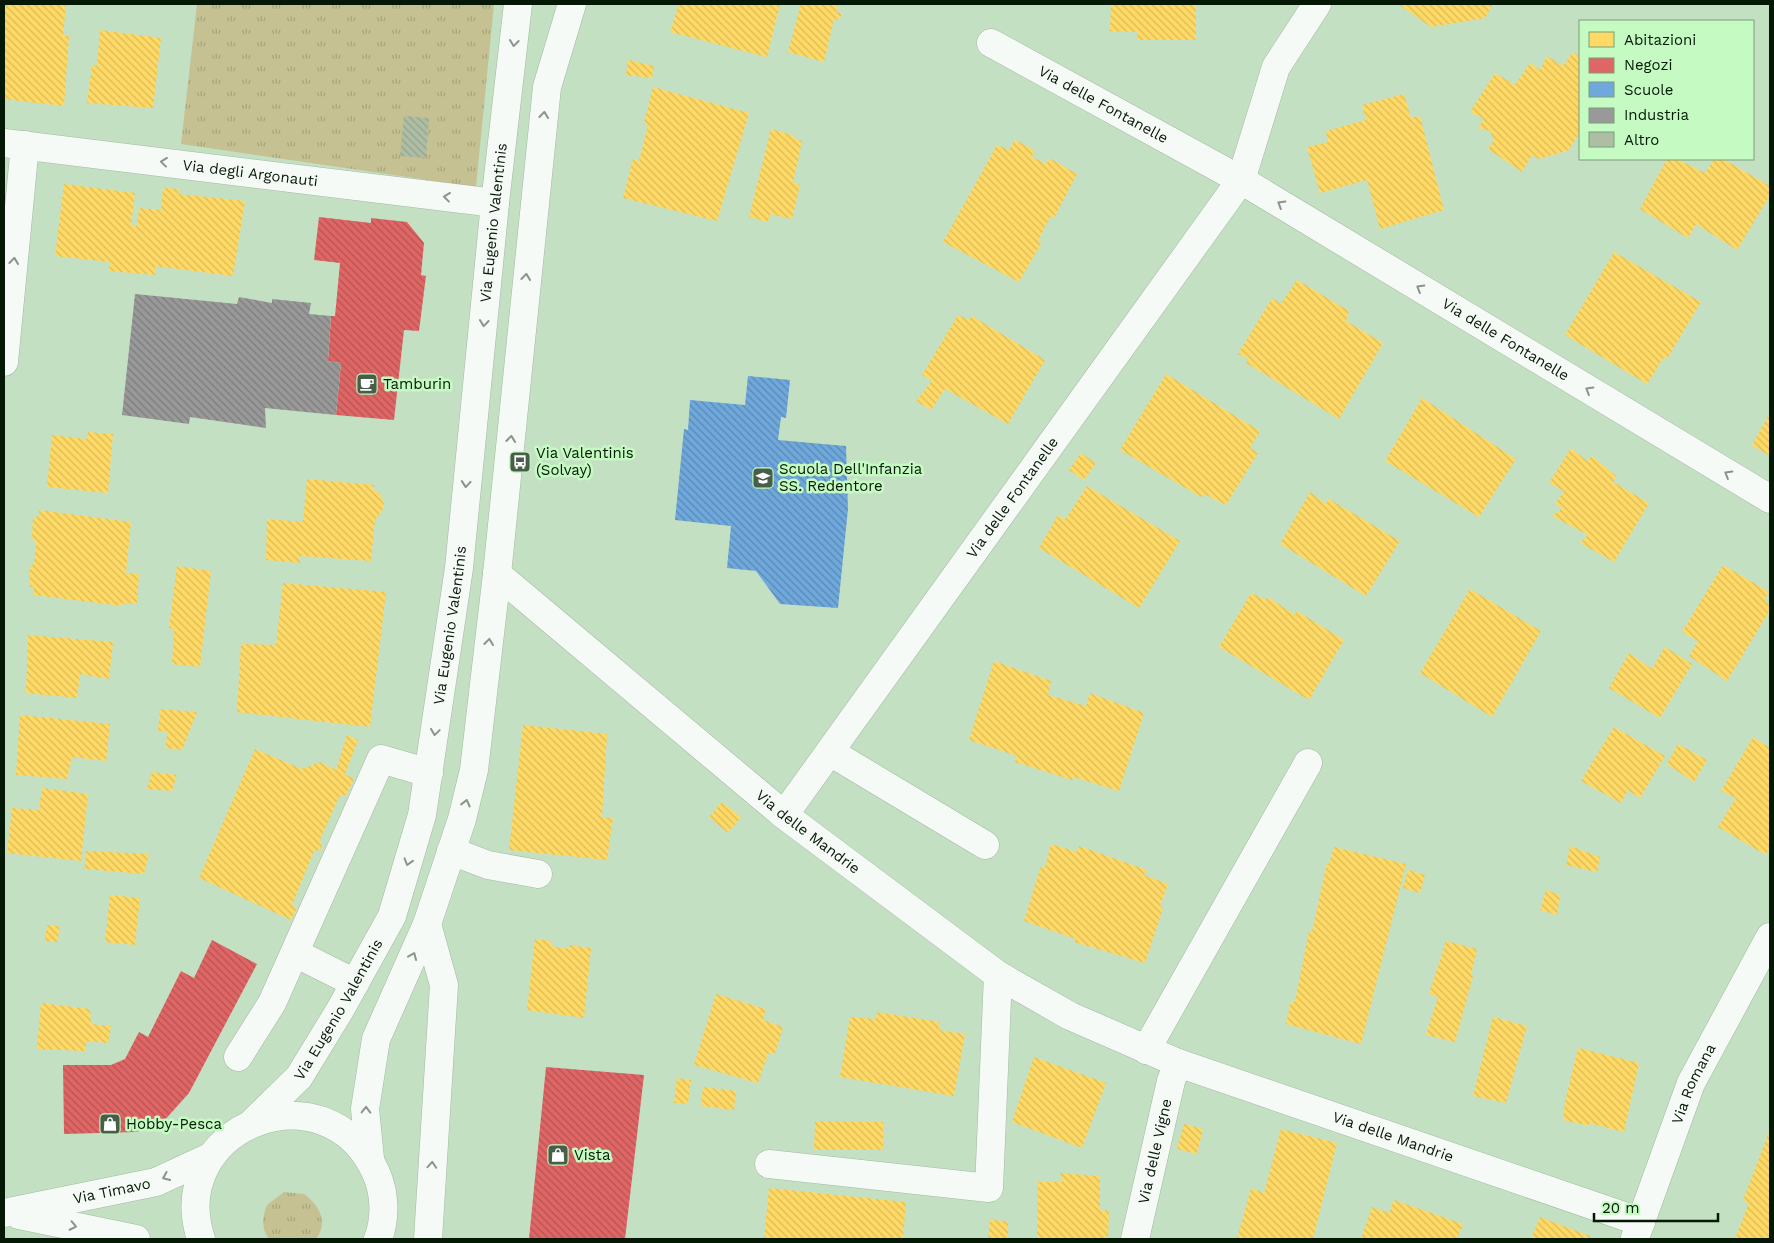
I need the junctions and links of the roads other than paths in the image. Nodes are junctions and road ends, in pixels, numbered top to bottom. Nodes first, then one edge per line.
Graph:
1 (518, 4) edge
2 (556, 4) edge
3 (572, 4) edge
4 (1317, 4) edge
5 (991, 43) dead end
6 (547, 87) junction
7 (15, 144) edge
8 (1241, 180) junction
9 (495, 204) junction
10 (4, 362) edge
11 (1770, 499) edge
12 (497, 574) junction
13 (830, 752) junction
14 (1308, 763) dead end
15 (429, 773) junction
16 (784, 815) junction
17 (985, 845) dead end
18 (452, 851) junction
19 (538, 874) dead end
20 (427, 924) junction
21 (1770, 937) edge
22 (295, 953) junction
23 (998, 975) junction
24 (355, 983) junction
25 (1146, 1050) junction
26 (238, 1057) dead end
27 (1178, 1063) junction
28 (254, 1121) junction
29 (210, 1157) junction
30 (370, 1159) junction
31 (769, 1164) dead end
32 (6, 1213) edge
33 (428, 1227) edge
34 (1638, 1230) edge
35 (136, 1239) edge
36 (201, 1239) edge
37 (378, 1239) edge
38 (1135, 1239) edge

1 -> 9 street, Via Eugenio Valentinis
2 - 6 street
3 - 6 street
4 - 8 street, Via delle Fontanelle
5 - 8 street, Via delle Fontanelle
12 -> 6 street
9 -> 7 street, Via degli Argonauti
10 -> 7 street
11 -> 8 street, Via delle Fontanelle
8 - 13 street, Via delle Fontanelle
9 -> 15 street, Via Eugenio Valentinis
12 - 16 street, Via delle Mandrie
18 -> 12 street
13 - 16 street, Via delle Fontanelle
13 - 17 street
14 - 25 street
15 - 22 street
15 -> 24 street, Via Eugenio Valentinis
16 - 23 street, Via delle Mandrie
18 - 19 street
18 - 20 street
30 -> 20 street
33 -> 20 street
21 - 34 street, Via Romana
22 - 24 street
22 - 26 street
23 - 25 street, Via delle Mandrie
23 - 31 street
24 - 28 street, Via Eugenio Valentinis
25 - 27 street, Via delle Mandrie
27 - 34 street, Via delle Mandrie
27 - 38 street, Via delle Vigne
28 - 29 street, Via Timavo
28 - 30 street, Via Timavo
29 -> 32 street, Via Timavo
29 - 36 street, Via Timavo
30 - 37 street
32 -> 35 street, Via Timavo

